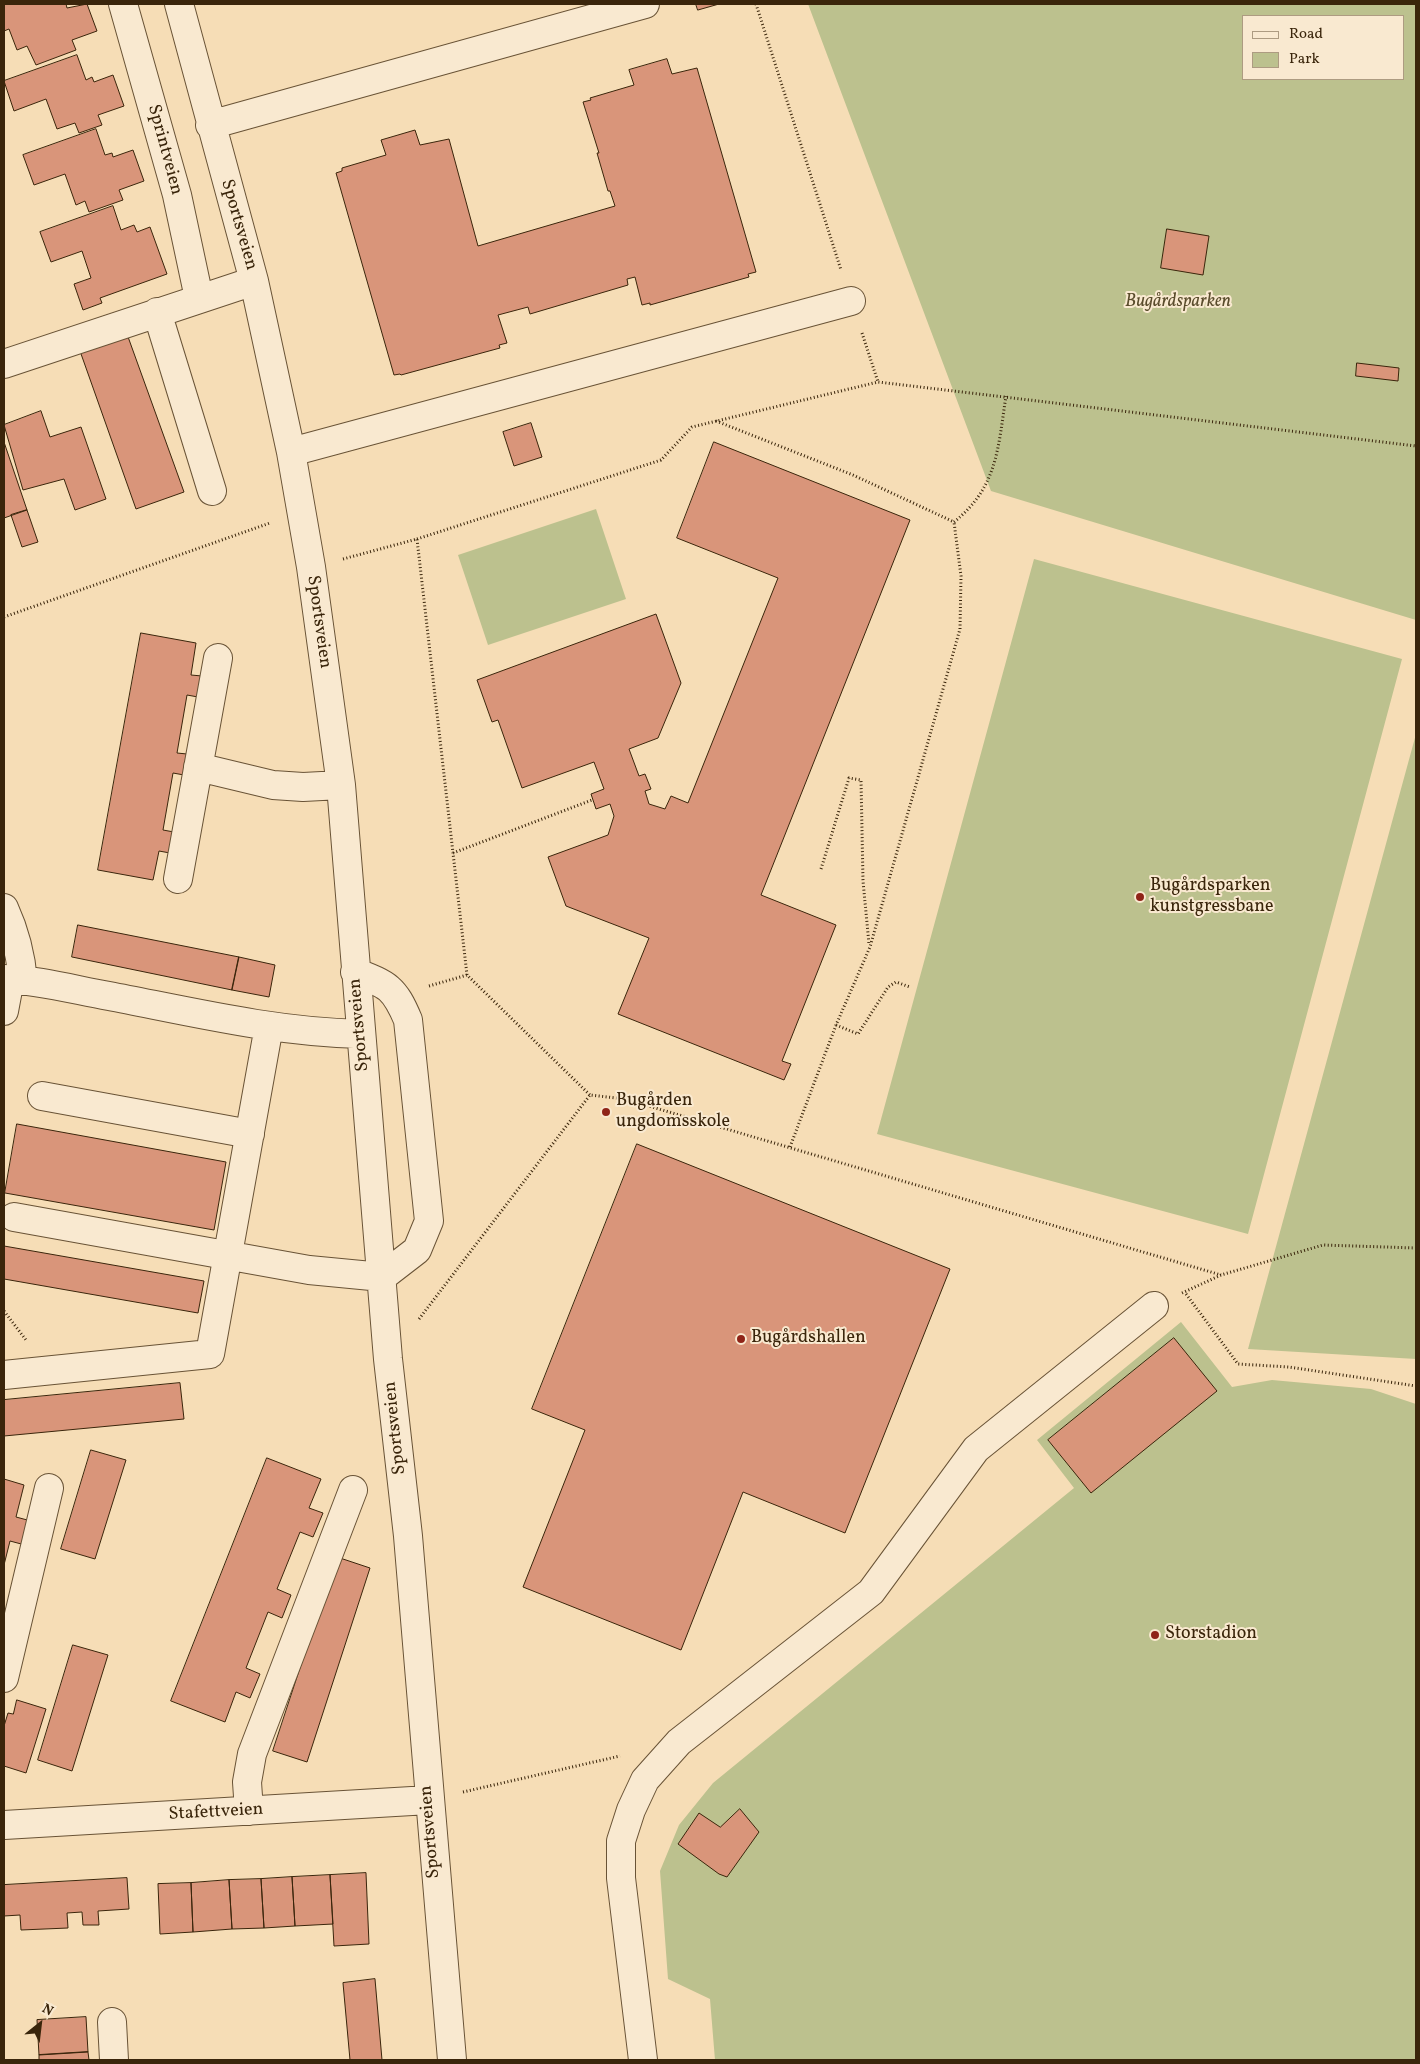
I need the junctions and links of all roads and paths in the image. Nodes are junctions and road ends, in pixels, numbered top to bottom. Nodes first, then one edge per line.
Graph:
1 (123, 4) edge
2 (179, 4) edge
3 (645, 4) edge
4 (756, 4) edge
5 (568, 14) edge
6 (210, 125) junction
7 (254, 281) junction
8 (199, 298) junction
9 (852, 301) junction
10 (157, 312) junction
11 (4, 364) edge
12 (878, 382) junction
13 (1006, 396) junction
14 (716, 421) junction
15 (1416, 446) edge
16 (291, 452) junction
17 (212, 491) dead end
18 (302, 516) junction
19 (954, 522) junction
20 (417, 540) junction
21 (311, 567) junction
22 (4, 617) edge
23 (218, 658) dead end
24 (198, 767) junction
25 (341, 785) junction
26 (592, 800) dead end
27 (452, 853) junction
28 (821, 868) dead end
29 (178, 879) dead end
30 (4, 908) edge
31 (870, 947) junction
32 (356, 972) junction
33 (467, 975) junction
34 (12, 980) edge
35 (910, 988) dead end
36 (397, 995) junction
37 (4, 1010) edge
38 (836, 1025) junction
39 (269, 1026) junction
40 (360, 1034) junction
41 (42, 1096) dead end
42 (590, 1096) junction
43 (250, 1134) junction
44 (790, 1147) junction
45 (14, 1217) dead end
46 (1416, 1248) edge
47 (228, 1256) junction
48 (1221, 1275) junction
49 (382, 1277) junction
50 (1184, 1292) junction
51 (1154, 1306) joint
52 (388, 1360) junction
53 (4, 1375) edge
54 (1416, 1386) edge
55 (49, 1488) dead end
56 (353, 1490) dead end
57 (4, 1678) edge
58 (621, 1755) dead end
59 (428, 1800) junction
60 (249, 1811) junction
61 (4, 1825) edge
62 (112, 2022) dead end
63 (114, 2060) edge
64 (452, 2060) edge
65 (644, 2060) edge

1 - 8 street, Sprintveien
2 - 6 street, Sportsveien
3 - 5 street
4 - 9 path
5 - 6 street
6 - 7 street, Sportsveien
7 - 8 street
7 - 16 street, Sportsveien
8 - 10 street
9 - 12 path
9 - 16 street
10 - 11 street
10 - 17 street
12 - 13 path
12 - 14 path
13 - 15 path
13 - 19 path
14 - 19 path
14 - 20 path
16 - 18 street, Sportsveien
18 - 21 street, Sportsveien
18 - 22 path
19 - 31 path
20 - 21 path
20 - 27 path
21 - 25 street, Sportsveien
23 - 24 street
24 - 25 street
24 - 29 street
25 - 32 street, Sportsveien
26 - 27 path
27 - 33 path
28 - 31 path
30 - 34 street
31 - 38 path
32 - 36 street
32 - 40 street, Sportsveien
33 - 36 path
33 - 42 path
34 - 37 street
34 - 39 street
35 - 38 path
36 - 49 street
38 - 44 path
39 - 40 street
39 - 43 street
40 - 49 street, Sportsveien
41 - 43 street
42 - 44 path
42 - 52 path
43 - 47 street
44 - 48 path
45 - 47 street
46 - 48 path
47 - 49 street
47 - 53 street
48 - 50 path
49 - 52 street, Sportsveien
50 - 51 path
50 - 54 path
51 - 65 street
52 - 59 street, Sportsveien
55 - 57 street
56 - 60 street
58 - 59 path
59 - 60 street, Stafettveien
59 - 64 street, Sportsveien
60 - 61 street, Stafettveien
62 - 63 street

